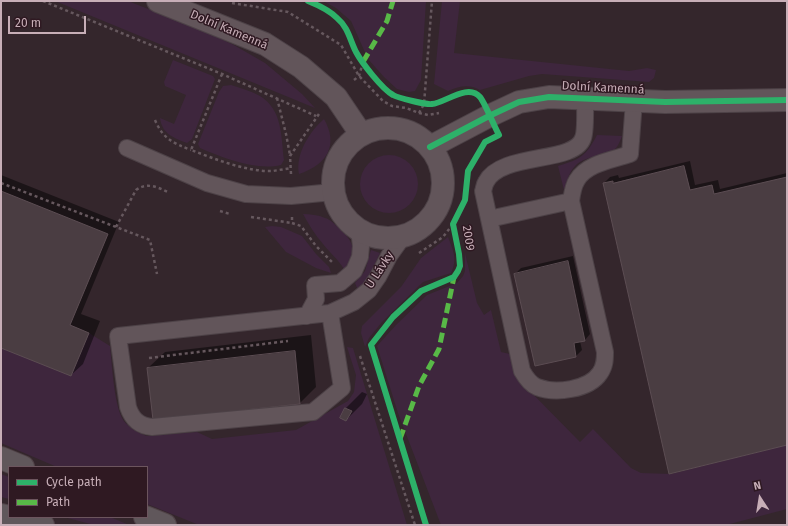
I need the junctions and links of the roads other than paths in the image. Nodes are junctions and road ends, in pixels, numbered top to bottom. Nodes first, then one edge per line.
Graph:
1 (158, 1) edge
2 (585, 98) junction
3 (787, 100) edge
4 (634, 101) junction
5 (361, 134) junction
6 (430, 147) junction
7 (127, 148) dead end
8 (333, 192) junction
9 (571, 201) junction
10 (489, 219) junction
11 (359, 230) junction
12 (404, 235) junction
13 (330, 313) junction
14 (307, 316) junction
15 (1, 458) edge
16 (21, 466) edge
17 (14, 518) edge
18 (148, 518) edge
19 (43, 525) edge
20 (165, 525) edge

1 - 5 street, Dolní Kamenná
2 - 4 street, Dolní Kamenná
2 - 6 street, Dolní Kamenná
2 - 10 lane
3 - 4 street, Dolní Kamenná
4 - 9 lane
5 - 6 street
5 - 8 street
6 - 12 street
7 - 8 lane
8 - 11 street
9 - 10 lane
9 - 10 lane
11 - 12 street
11 - 14 lane, U Lávky
12 - 13 lane, U Lávky
13 - 14 lane, U Lávky
13 - 14 lane, U Lávky
15 - 16 highway
17 - 19 highway
18 - 20 highway

